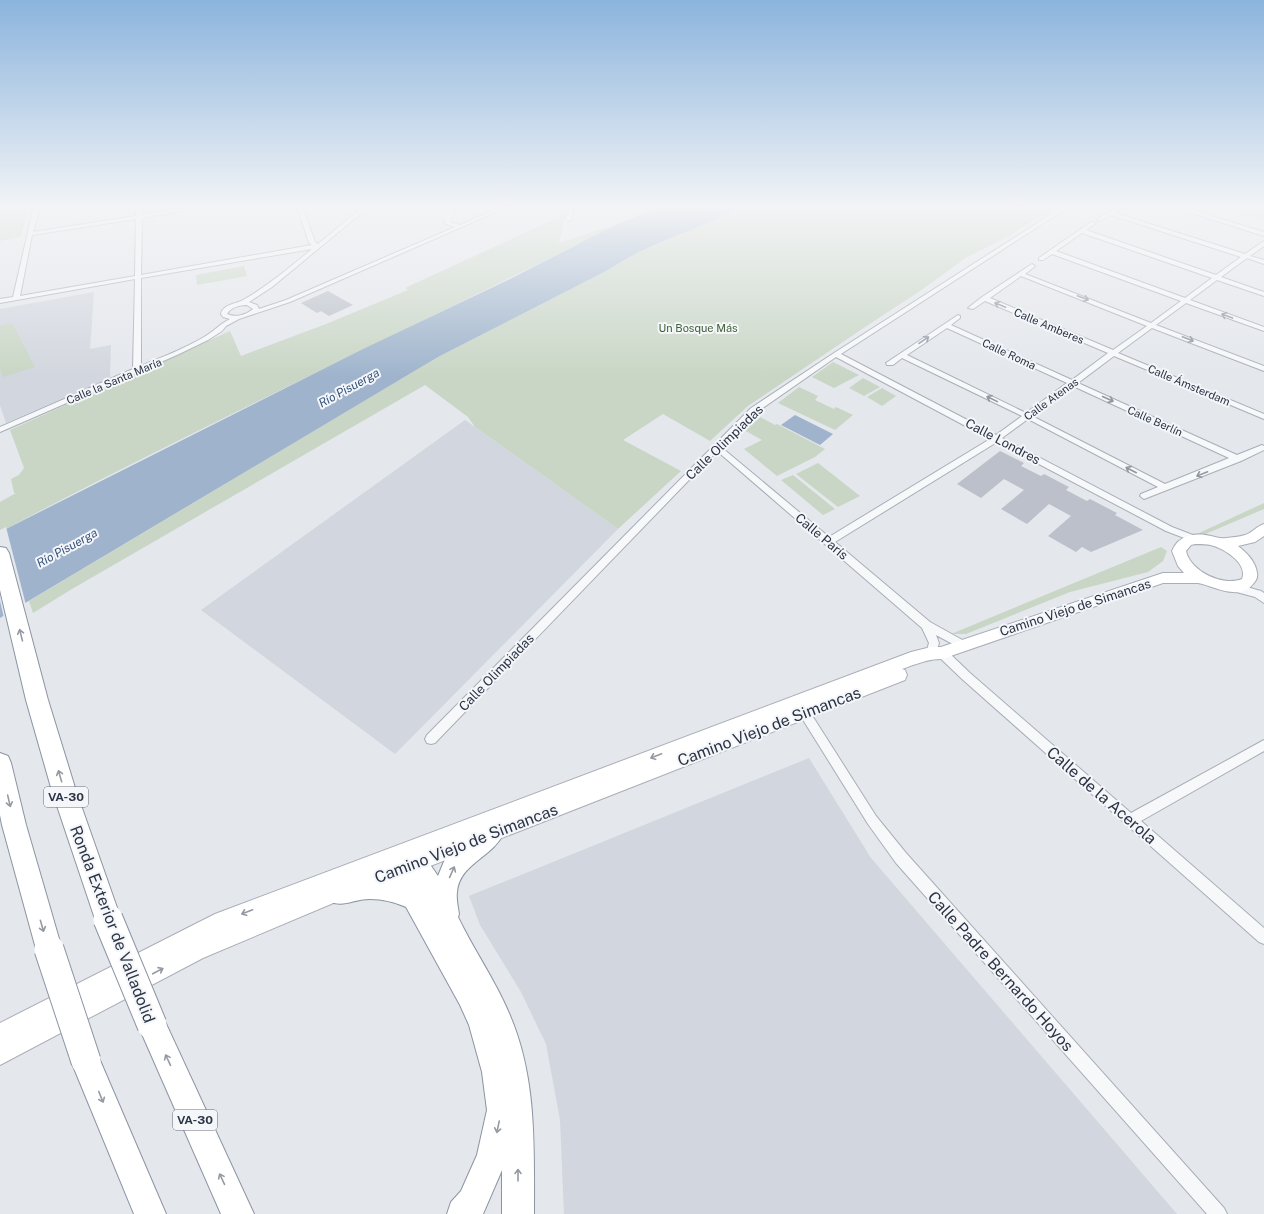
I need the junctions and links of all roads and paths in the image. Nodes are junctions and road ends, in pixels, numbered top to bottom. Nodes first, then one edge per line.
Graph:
1 (24, 263) edge
2 (138, 263) edge
3 (224, 263) edge
4 (297, 263) edge
5 (376, 263) edge
6 (979, 263) edge
7 (1082, 263) edge
8 (1173, 263) edge
9 (1237, 263) edge
10 (1032, 266) dead end
11 (1020, 274) junction
12 (138, 278) junction
13 (1217, 278) junction
14 (1264, 294) edge
15 (257, 295) junction
16 (16, 298) junction
17 (984, 298) junction
18 (1185, 300) junction
19 (0, 301) edge
20 (243, 303) junction
21 (254, 305) junction
22 (274, 306) junction
23 (971, 308) dead end
24 (252, 314) junction
25 (225, 316) junction
26 (958, 317) dead end
27 (237, 318) junction
28 (224, 325) junction
29 (946, 325) junction
30 (1151, 325) junction
31 (1264, 329) edge
32 (1114, 353) junction
33 (836, 354) junction
34 (902, 355) junction
35 (890, 364) dead end
36 (1264, 369) edge
37 (137, 370) junction
38 (1072, 383) junction
39 (1027, 416) junction
40 (1264, 417) edge
41 (0, 430) edge
42 (997, 438) junction
43 (717, 447) junction
44 (1262, 448) dead end
45 (1238, 459) junction
46 (1166, 488) junction
47 (1144, 496) dead end
48 (1169, 529) junction
49 (1264, 529) edge
50 (1194, 539) junction
51 (1250, 539) junction
52 (828, 541) junction
53 (1181, 544) junction
54 (1223, 544) junction
55 (0, 553) edge
56 (1244, 559) junction
57 (1181, 560) junction
58 (1163, 578) junction
59 (1201, 578) junction
60 (1250, 580) junction
61 (1229, 586) junction
62 (1261, 596) edge
63 (926, 625) junction
64 (962, 645) junction
65 (936, 653) junction
66 (878, 672) junction
67 (804, 712) junction
68 (721, 731) junction
69 (431, 740) dead end
70 (1264, 745) edge
71 (0, 763) edge
72 (634, 764) junction
73 (1131, 820) junction
74 (491, 834) junction
75 (414, 863) junction
76 (336, 892) junction
77 (414, 898) junction
78 (270, 903) junction
79 (447, 923) junction
80 (1264, 937) edge
81 (160, 952) junction
82 (0, 1035) edge
83 (0, 1045) edge
84 (0, 1054) edge
85 (150, 1214) edge
86 (238, 1214) edge
87 (464, 1214) edge
88 (518, 1214) edge
89 (1218, 1214) edge

1 - 16 street
2 - 12 street
3 - 12 street
4 - 15 street
5 - 22 street
6 - 33 street, Calle Olimpiadas
7 - 18 street
8 - 13 street
9 - 13 street, Calle Atenas
10 - 11 street
11 - 17 street
11 -> 30 street
12 - 16 street
12 - 37 street
13 - 14 street
13 - 18 street, Calle Atenas
15 - 20 street
15 - 21 street
16 - 19 street
17 - 23 street
32 -> 17 street, Calle Amberes
18 - 30 street, Calle Atenas
31 -> 18 street
20 - 21 street
20 - 25 street
21 - 22 street
21 - 24 street
22 - 24 street
24 - 27 street
25 - 27 street
25 - 28 street
26 - 29 street
27 - 28 street, Calle la Santa María
28 - 37 street, Calle la Santa María
34 -> 29 street
29 - 38 street, Calle Roma
30 - 32 street, Calle Atenas
30 -> 36 street
32 - 38 street, Calle Atenas
32 - 40 street, Calle Ámsterdam
33 - 42 street, Calle Londres
33 - 43 street, Calle Olimpiadas
34 - 35 street
39 -> 34 street
37 - 41 street, Calle la Santa María
38 - 39 street, Calle Atenas
38 -> 45 street, Calle Berlín
39 - 42 street, Calle Atenas
46 -> 39 street
42 - 48 street, Calle Londres
42 - 52 street, Calle Atenas
43 - 52 street, Calle París
43 - 69 street, Calle Olimpiadas
44 - 45 street
45 -> 46 street
46 - 47 street
48 - 50 street, Calle Londres
48 - 53 street, Calle Londres
49 - 51 main road
50 - 53 main road
50 - 54 main road
51 - 54 main road
51 - 56 main road
52 - 63 street, Calle París
53 - 57 main road
54 - 56 main road
86 -> 55 highway, Ronda Exterior de Valladolid / VA-30, bridge
56 - 60 main road
57 - 58 main road, Camino Viejo de Simancas
57 - 59 main road
58 - 59 main road, Camino Viejo de Simancas
58 - 64 main road, Camino Viejo de Simancas
59 - 61 main road
60 - 61 main road
60 - 62 street
61 - 62 street
63 - 64 street, Calle París
63 - 65 street, Calle París
64 - 65 main road, Camino Viejo de Simancas
65 - 66 main road, Camino Viejo de Simancas
65 - 67 main road, Camino Viejo de Simancas
65 - 73 street, Calle de la Acerola
66 - 67 main road
66 - 68 main road, Camino Viejo de Simancas
67 - 68 main road
67 - 74 main road, Camino Viejo de Simancas
67 - 89 street, Calle Padre Bernardo Hoyos
68 -> 72 main road, Camino Viejo de Simancas
70 - 73 street
71 -> 85 highway, bridge
72 - 75 main road
72 - 78 main road, Camino Viejo de Simancas
73 - 80 street, Calle de la Acerola
74 - 75 main road, Camino Viejo de Simancas
79 -> 74 highway
75 - 76 main road, Camino Viejo de Simancas
75 - 77 highway
75 - 78 main road
75 - 79 highway
76 - 77 highway
84 -> 76 main road, Camino Viejo de Simancas
77 -> 87 highway
78 -> 81 main road, Camino Viejo de Simancas
88 -> 79 highway
81 - 82 main road, Camino Viejo de Simancas
81 - 83 main road

